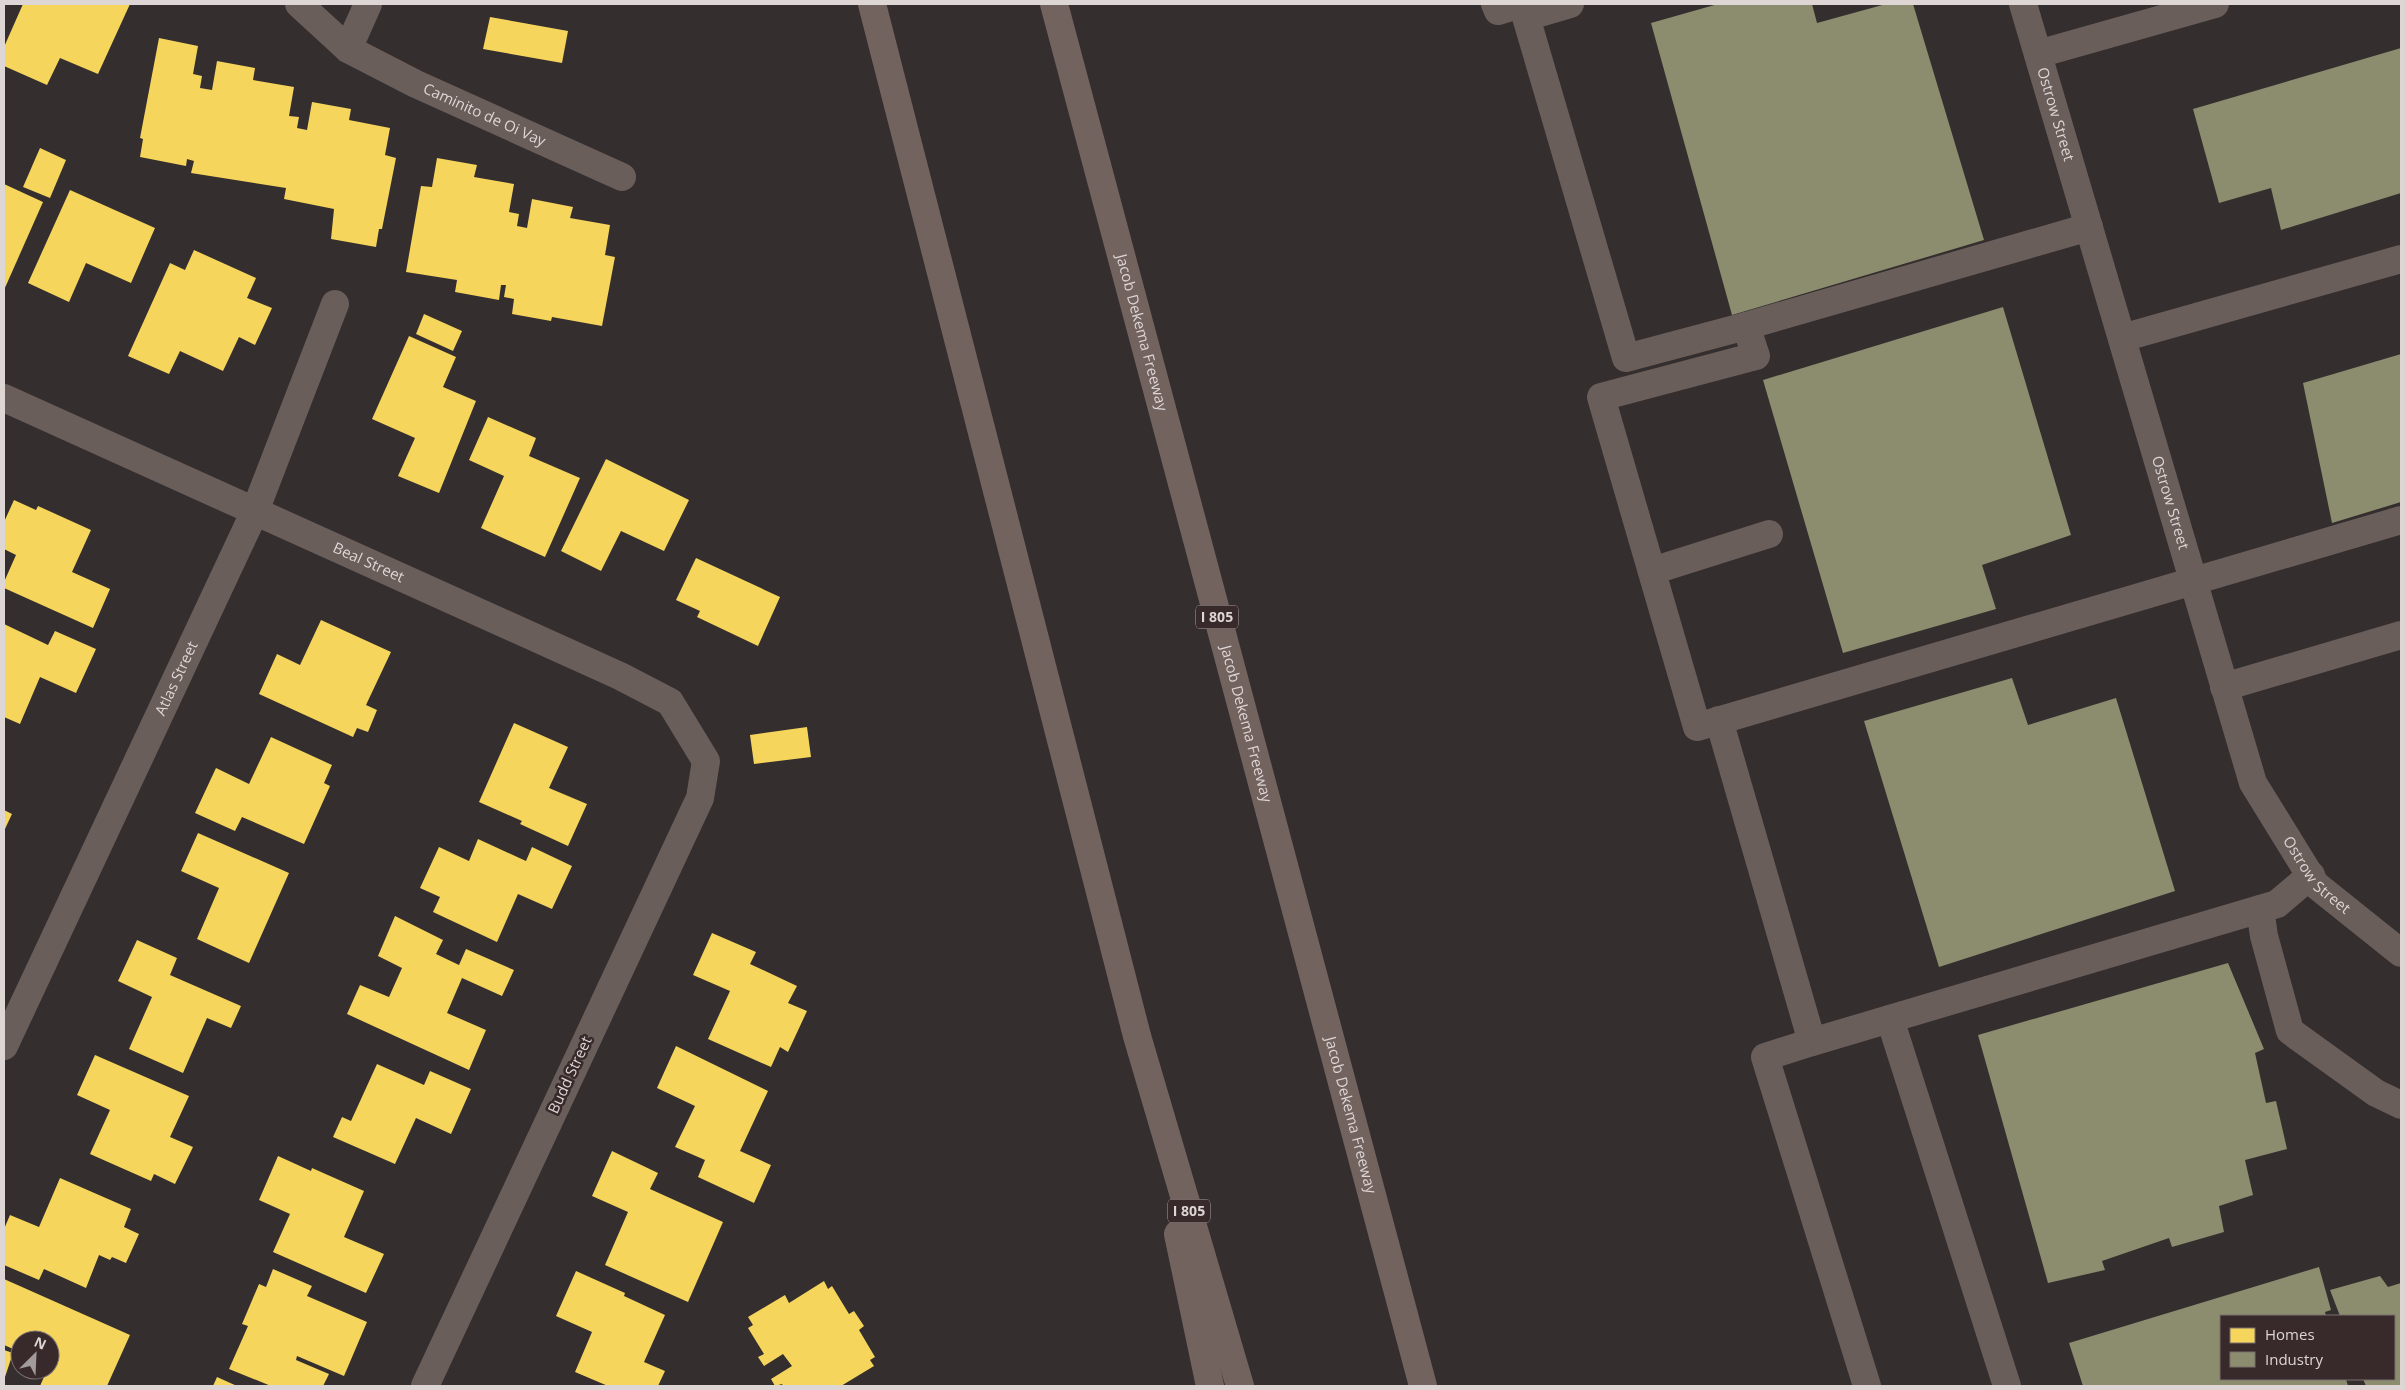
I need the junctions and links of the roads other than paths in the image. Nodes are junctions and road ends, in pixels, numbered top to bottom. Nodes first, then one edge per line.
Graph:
1 (299, 4) edge
2 (368, 4) edge
3 (872, 4) edge
4 (1054, 4) edge
5 (1495, 4) edge
6 (1522, 4) edge
7 (1570, 4) edge
8 (2023, 4) edge
9 (2215, 4) edge
10 (348, 49) junction
11 (2038, 54) junction
12 (622, 177) dead end
13 (2089, 227) junction
14 (2401, 259) edge
15 (335, 304) dead end
16 (1746, 326) junction
17 (2122, 338) junction
18 (4, 398) edge
19 (255, 511) junction
20 (2401, 520) edge
21 (1769, 534) dead end
22 (1652, 571) junction
23 (2193, 582) junction
24 (2401, 635) edge
25 (2224, 687) junction
26 (1718, 720) junction
27 (706, 761) joint
28 (2311, 875) junction
29 (2260, 909) junction
30 (2401, 953) edge
31 (1890, 1019) junction
32 (1137, 1036) junction
33 (1812, 1042) junction
34 (4, 1046) edge
35 (2401, 1104) edge
36 (1381, 1231) junction
37 (425, 1386) edge
38 (1210, 1386) edge
39 (1240, 1386) edge
40 (1423, 1386) edge
41 (1443, 1386) edge
42 (1867, 1386) edge
43 (2007, 1386) edge

1 - 10 street, Caminito de Oi Vay
2 - 10 street
3 - 32 highway, I 805
4 - 36 highway, Jacob Dekema Freeway / I 805
5 - 6 street
7 - 16 street
8 - 11 street, Ostrow Street
9 - 11 street
10 - 12 street, Caminito de Oi Vay
11 - 13 street, Ostrow Street
13 - 16 street
13 - 17 street, Ostrow Street
14 - 17 street
15 - 19 street, Atlas Street
16 - 22 street
17 - 23 street, Ostrow Street
18 - 19 street, Beal Street
19 - 27 street, Beal Street
19 - 34 street, Atlas Street
20 - 23 street
21 - 22 street
22 - 26 street
23 - 25 street, Ostrow Street
23 - 26 street
24 - 25 street
25 - 28 street, Ostrow Street
26 - 33 street
27 - 37 street, Budd Street
28 - 29 street
28 - 30 street, Ostrow Street
29 - 31 street
29 - 35 street
31 - 33 street
31 - 43 street
32 - 38 highway
32 - 39 highway, I 805
33 - 42 street
36 - 40 highway, Jacob Dekema Freeway / I 805
36 - 41 highway

